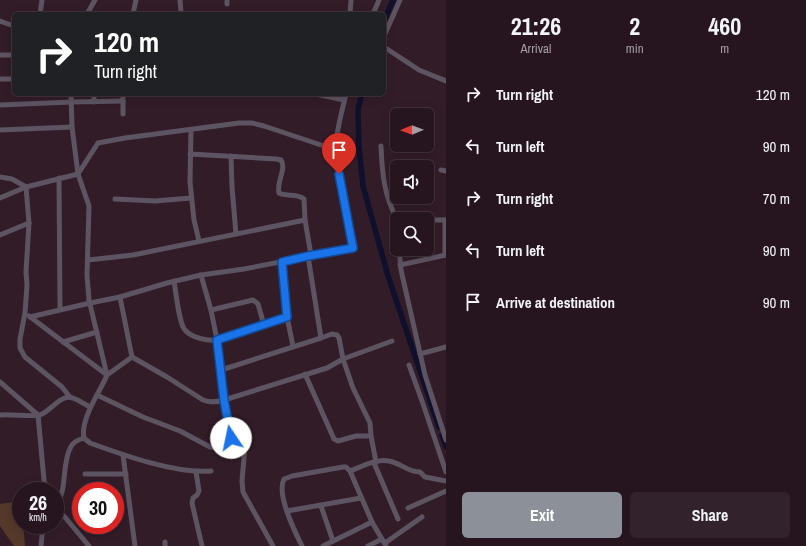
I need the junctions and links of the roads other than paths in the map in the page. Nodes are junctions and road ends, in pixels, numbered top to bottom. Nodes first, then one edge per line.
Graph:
1 (42, 0) edge
2 (94, 0) edge
3 (136, 0) edge
4 (180, 0) edge
5 (350, 0) edge
6 (379, 0) edge
7 (400, 0) edge
8 (40, 12) edge
9 (88, 12) edge
10 (133, 12) edge
11 (181, 12) dead end
12 (350, 12) edge
13 (374, 12) edge
14 (0, 21) edge
15 (12, 25) edge
16 (386, 32) edge
17 (386, 48) edge
18 (12, 54) edge
19 (0, 55) edge
20 (0, 79) edge
21 (12, 79) edge
22 (446, 81) edge
23 (71, 96) edge
24 (94, 96) edge
25 (123, 96) edge
26 (325, 96) edge
27 (345, 96) edge
28 (344, 100) junction
29 (123, 101) junction
30 (71, 102) junction
31 (94, 102) junction
32 (0, 105) edge
33 (123, 114) dead end
34 (72, 127) junction
35 (0, 130) edge
36 (191, 130) junction
37 (335, 145) junction
38 (381, 146) dead end
39 (190, 154) junction
40 (231, 156) junction
41 (78, 174) junction
42 (0, 177) edge
43 (59, 178) junction
44 (26, 187) junction
45 (0, 198) edge
46 (191, 198) junction
47 (115, 199) dead end
48 (393, 212) edge
49 (305, 220) junction
50 (434, 220) edge
51 (446, 220) edge
52 (29, 223) junction
53 (236, 234) junction
54 (0, 235) edge
55 (200, 241) junction
56 (446, 255) edge
57 (309, 256) junction
58 (399, 256) edge
59 (88, 260) junction
60 (282, 262) junction
61 (400, 265) junction
62 (201, 275) junction
63 (174, 281) junction
64 (120, 297) junction
65 (90, 303) junction
66 (60, 310) junction
67 (211, 310) junction
68 (25, 313) junction
69 (30, 317) junction
70 (287, 317) junction
71 (264, 325) junction
72 (97, 332) junction
73 (321, 338) junction
74 (217, 340) junction
75 (392, 340) dead end
76 (63, 342) junction
77 (293, 346) junction
78 (446, 347) edge
79 (420, 354) junction
80 (132, 357) junction
81 (343, 359) junction
82 (409, 365) dead end
83 (221, 370) junction
84 (305, 374) junction
85 (107, 375) junction
86 (0, 382) edge
87 (97, 395) junction
88 (70, 397) junction
89 (224, 400) junction
90 (90, 407) junction
91 (0, 415) edge
92 (38, 415) junction
93 (446, 420) edge
94 (440, 422) junction
95 (371, 436) junction
96 (84, 438) junction
97 (446, 440) edge
98 (232, 441) junction
99 (123, 455) junction
100 (375, 462) junction
101 (211, 471) dead end
102 (350, 471) junction
103 (196, 472) junction
104 (446, 472) edge
105 (85, 474) dead end
106 (126, 474) junction
107 (446, 481) edge
108 (44, 482) edge
109 (64, 482) edge
110 (446, 491) edge
111 (361, 498) junction
112 (321, 506) junction
113 (408, 508) dead end
114 (288, 511) junction
115 (64, 516) edge
116 (422, 517) dead end
117 (398, 519) dead end
118 (372, 522) junction
119 (42, 534) edge
120 (333, 541) junction
121 (384, 542) edge
122 (41, 546) edge
123 (89, 546) edge
124 (135, 546) edge
125 (202, 546) edge
126 (273, 546) edge
127 (302, 546) edge
128 (322, 546) edge
129 (368, 546) edge

1 - 8 street
2 - 9 street
3 - 10 street
4 - 11 street
5 - 12 street
6 - 13 street
7 - 16 street
14 - 15 street
17 - 22 street
18 - 19 street
20 - 21 street
23 - 30 street
24 - 31 street
25 - 29 street
26 - 28 street
27 - 28 street
28 - 37 street
29 - 31 street
29 - 33 street
30 - 31 street
30 - 32 street
30 - 34 street
34 - 35 street
34 - 41 street
36 - 37 street
36 - 39 street
36 - 41 street
37 - 57 street
38 - 48 street
39 - 40 street
39 - 46 street
40 - 49 street
40 - 53 street
41 - 43 street
41 - 59 street
42 - 44 street
43 - 44 street
43 - 66 street
44 - 45 street
44 - 52 street
46 - 47 street
46 - 55 street
49 - 53 street
49 - 57 street
50 - 51 street
51 - 56 street
52 - 54 street
52 - 68 street
53 - 55 street
55 - 59 street
56 - 61 street
57 - 60 street
57 - 73 street
58 - 61 street
59 - 65 street
60 - 62 street
60 - 70 street
61 - 79 street
62 - 63 street
62 - 67 street
63 - 64 street
63 - 74 street
64 - 65 street
64 - 80 street
65 - 66 street
65 - 72 street
66 - 69 street
67 - 71 street
67 - 74 street
68 - 69 street
68 - 88 street
69 - 76 street
70 - 71 street
70 - 77 street
71 - 74 street
72 - 76 street
72 - 85 street
73 - 77 street
73 - 81 street
74 - 83 street
75 - 81 street
76 - 85 street
77 - 83 street
78 - 79 street
79 - 94 street
80 - 85 street
80 - 89 street
81 - 84 street
81 - 95 street
82 - 104 street
83 - 89 street
84 - 89 street
84 - 95 street
85 - 87 street
86 - 92 street
87 - 90 street
87 - 98 street
88 - 90 street
88 - 92 street
89 - 98 street
90 - 96 street
91 - 92 street
92 - 108 street
93 - 94 street
94 - 97 street
95 - 100 street
96 - 99 street
96 - 109 street
98 - 126 street
99 - 103 street
99 - 106 street
100 - 102 street
100 - 107 street
100 - 117 street
101 - 103 street
102 - 111 street
102 - 114 street
103 - 125 street
105 - 106 street
106 - 124 street
110 - 113 street
111 - 112 street
111 - 118 street
112 - 114 street
112 - 120 street
114 - 127 street
115 - 123 street
116 - 121 street
118 - 120 street
118 - 121 street
119 - 122 street
120 - 128 street
121 - 129 street

